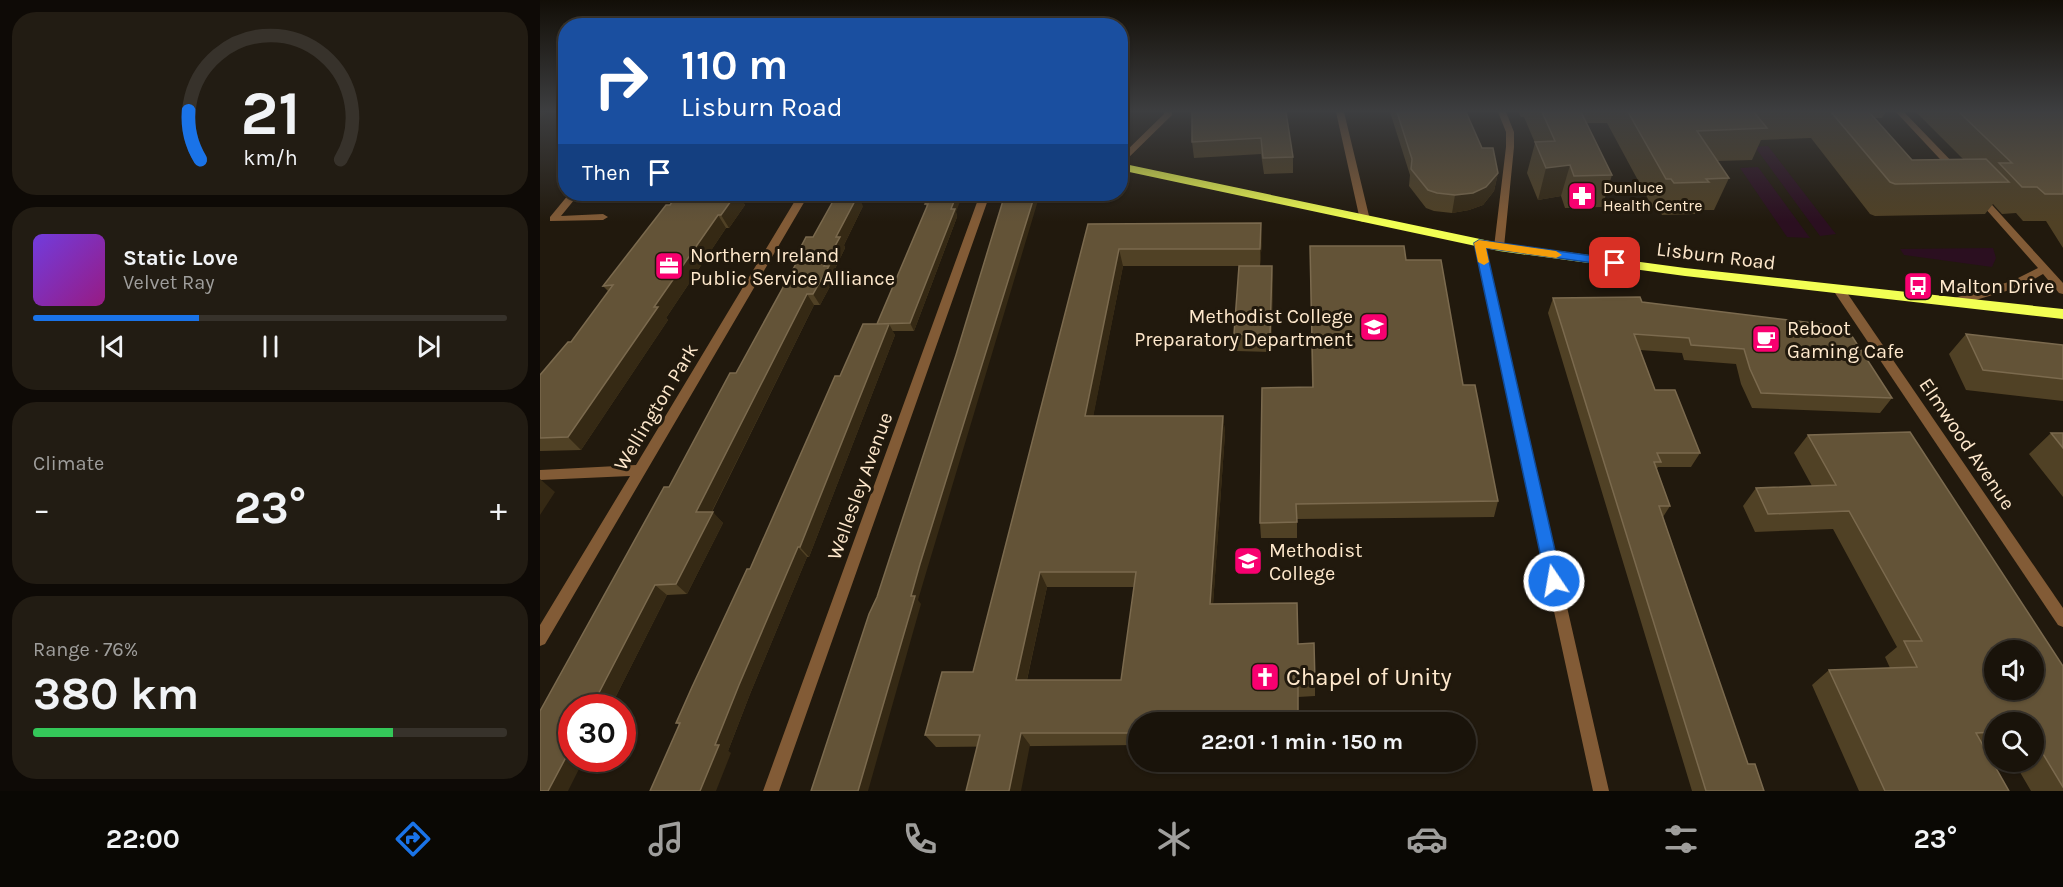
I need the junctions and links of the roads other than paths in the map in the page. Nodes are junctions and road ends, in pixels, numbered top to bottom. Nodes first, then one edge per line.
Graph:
1 (1349, 149) edge
2 (1510, 149) edge
3 (1935, 149) edge
4 (1128, 166) edge
5 (568, 201) edge
6 (800, 201) edge
7 (982, 201) edge
8 (603, 217) dead end
9 (1365, 220) junction
10 (1479, 243) junction
11 (1499, 247) junction
12 (2044, 269) junction
13 (1839, 290) junction
14 (2063, 290) edge
15 (1955, 302) junction
16 (2063, 314) edge
17 (641, 470) junction
18 (540, 475) edge
19 (2063, 620) edge
20 (540, 639) edge
21 (771, 791) edge
22 (1601, 791) edge

1 - 9 street
2 - 11 street
3 - 12 street
4 - 9 main road, Lisburn Road
5 - 8 street
6 - 17 street, Wellington Park
7 - 21 street, Wellesley Avenue
9 - 10 main road, Lisburn Road
10 - 11 main road, Lisburn Road
10 - 22 street
11 - 13 main road, Lisburn Road
12 - 14 street
12 - 15 street
13 - 15 main road, Lisburn Road
13 - 19 street, Elmwood Avenue
15 - 16 main road, Lisburn Road
17 - 18 street
17 - 20 street, Wellington Park

